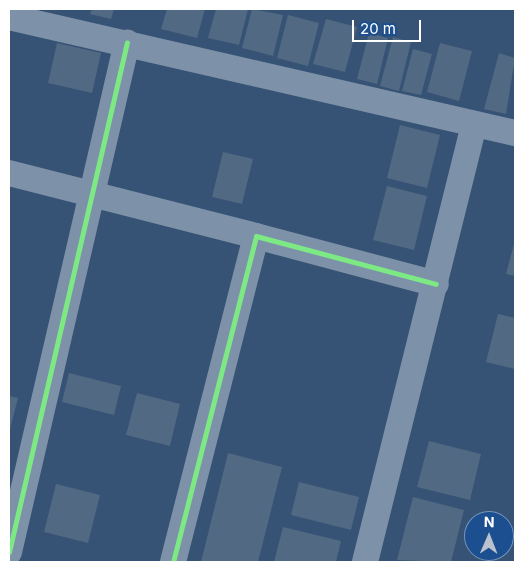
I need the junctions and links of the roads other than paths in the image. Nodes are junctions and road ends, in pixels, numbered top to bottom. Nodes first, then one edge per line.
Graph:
1 (9, 17) edge
2 (127, 42) junction
3 (474, 124) junction
4 (515, 133) edge
5 (9, 173) edge
6 (92, 194) junction
7 (256, 236) junction
8 (436, 284) junction
9 (14, 493) edge
10 (9, 552) edge
11 (173, 562) edge
12 (365, 562) edge

1 - 2 street
2 - 3 street
2 - 6 street
3 - 4 street
3 - 8 street
5 - 6 street
6 - 7 street
6 - 9 street
7 - 8 street
7 - 11 street
8 - 12 street
9 - 10 street

